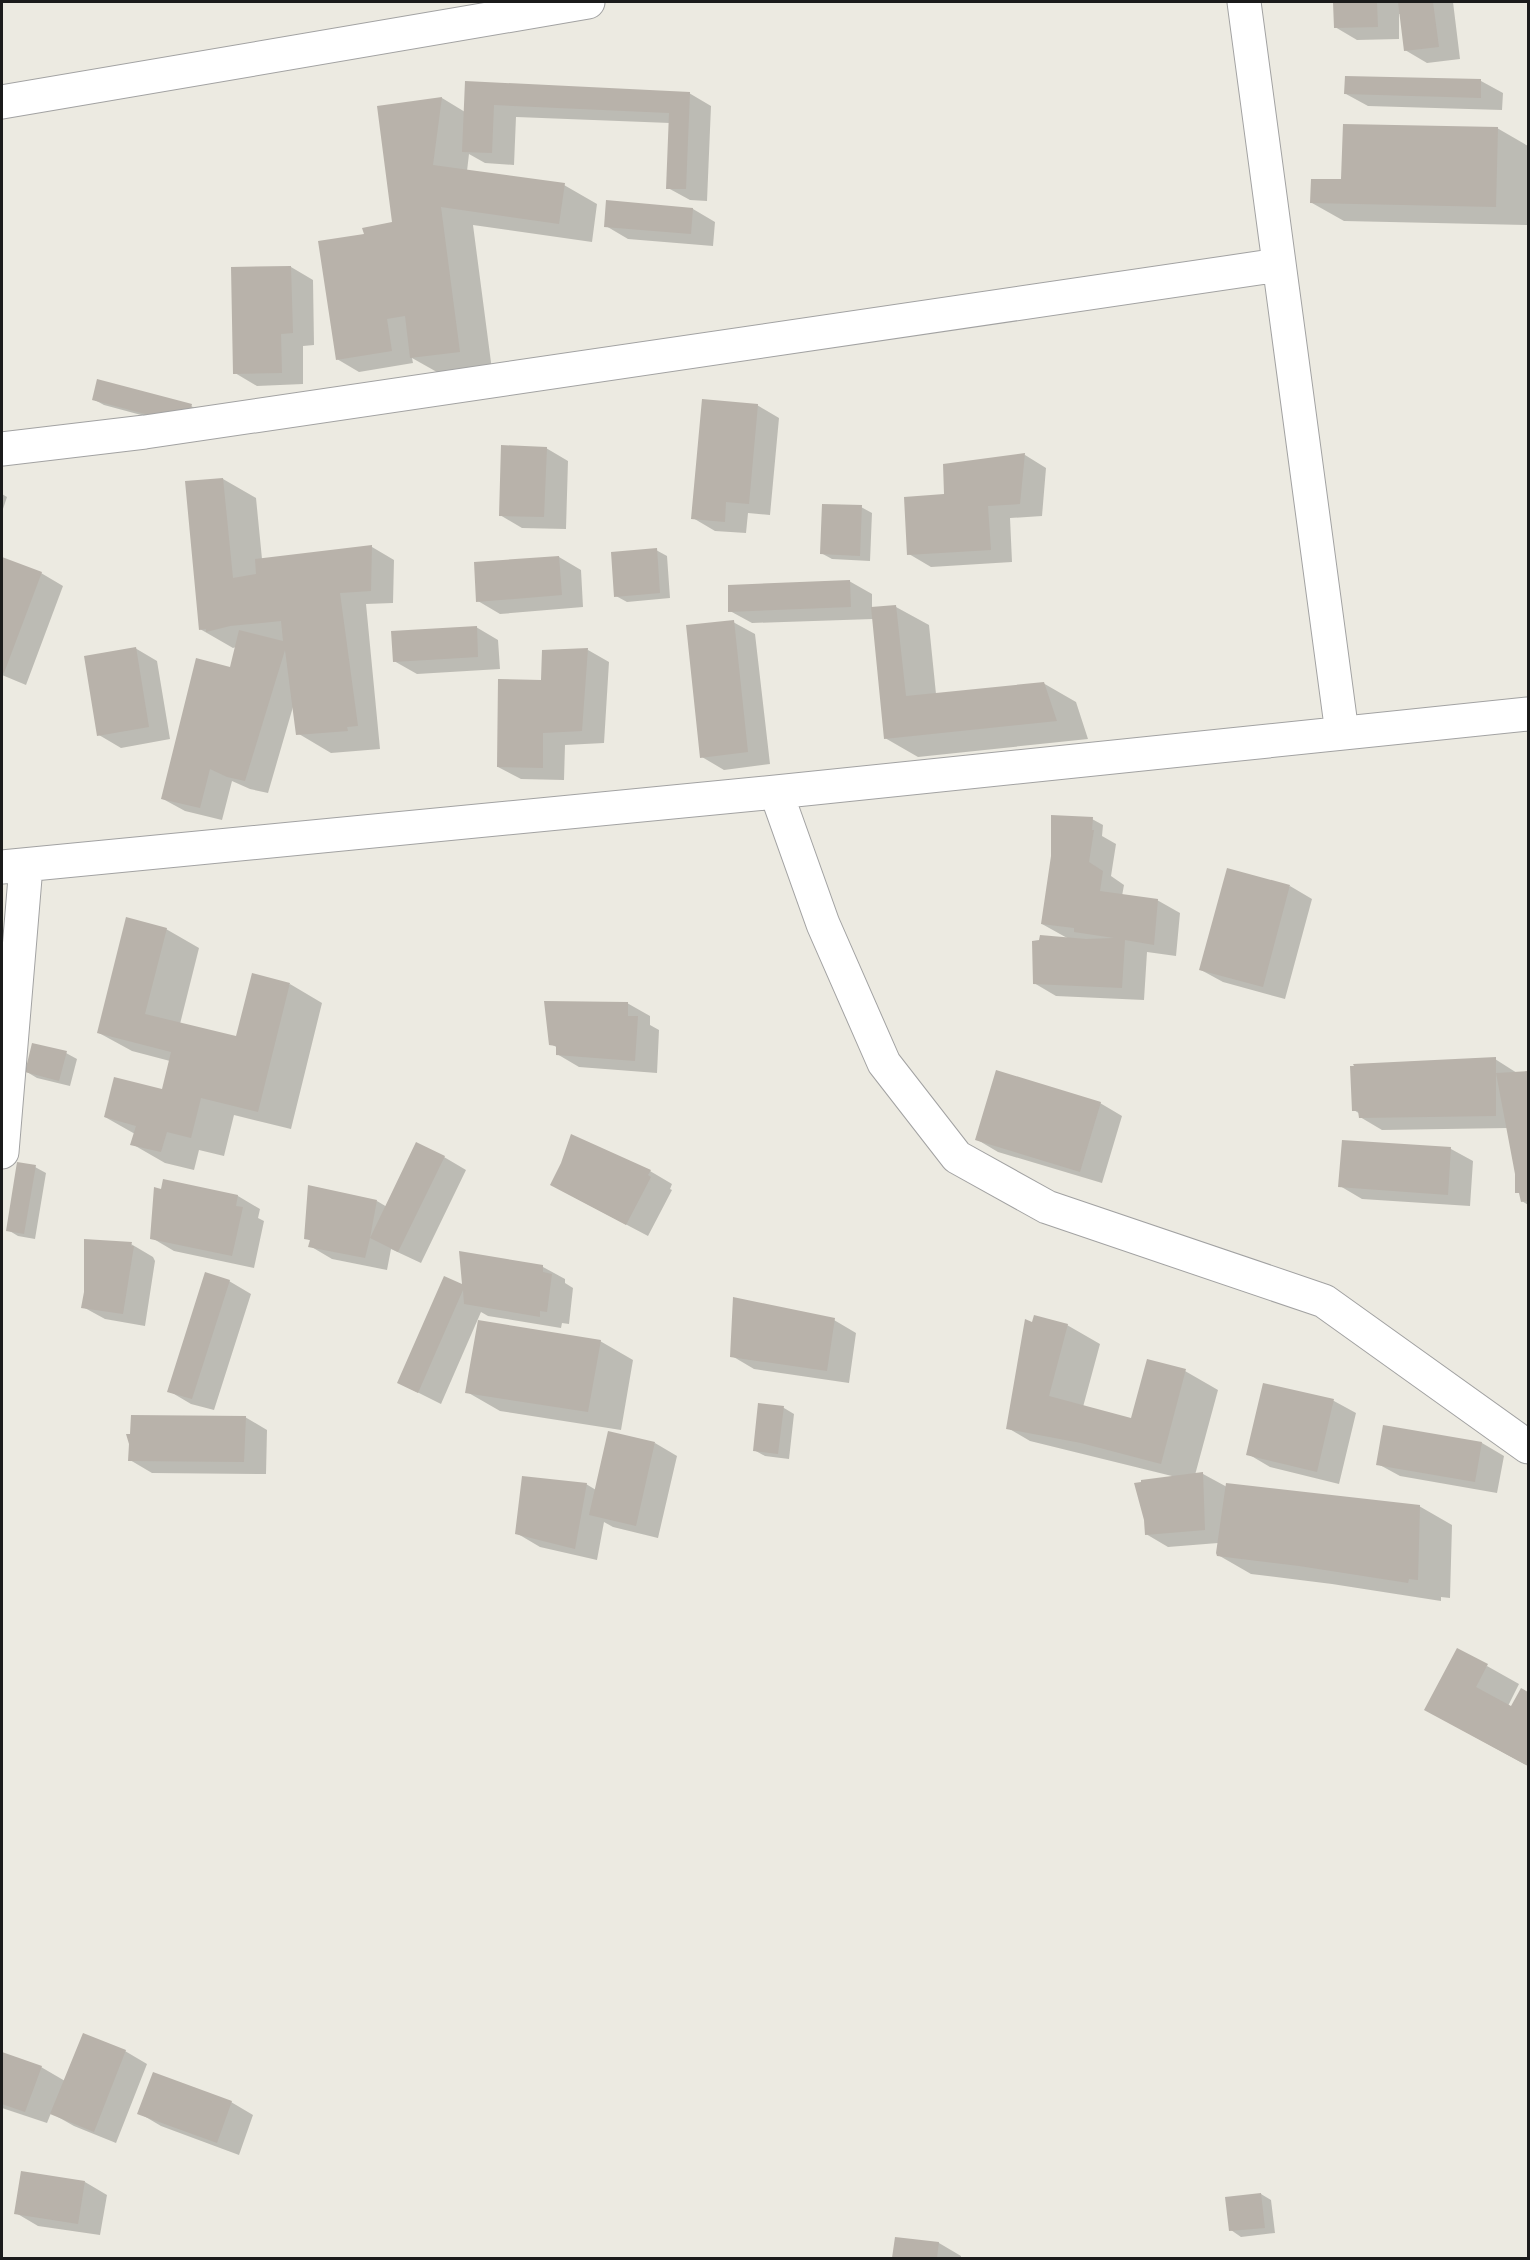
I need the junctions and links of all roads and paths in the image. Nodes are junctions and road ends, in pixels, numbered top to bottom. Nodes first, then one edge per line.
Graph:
1 (588, 2) edge
2 (1244, 2) edge
3 (2, 102) edge
4 (1279, 265) junction
5 (2, 449) edge
6 (1528, 714) edge
7 (1342, 733) junction
8 (776, 792) junction
9 (14, 867) edge
10 (2, 1152) edge
11 (1528, 1447) edge

1 - 3 street
2 - 4 street
4 - 5 street
4 - 7 street
6 - 7 street
7 - 8 street
8 - 9 street
8 - 11 street
9 - 10 street

